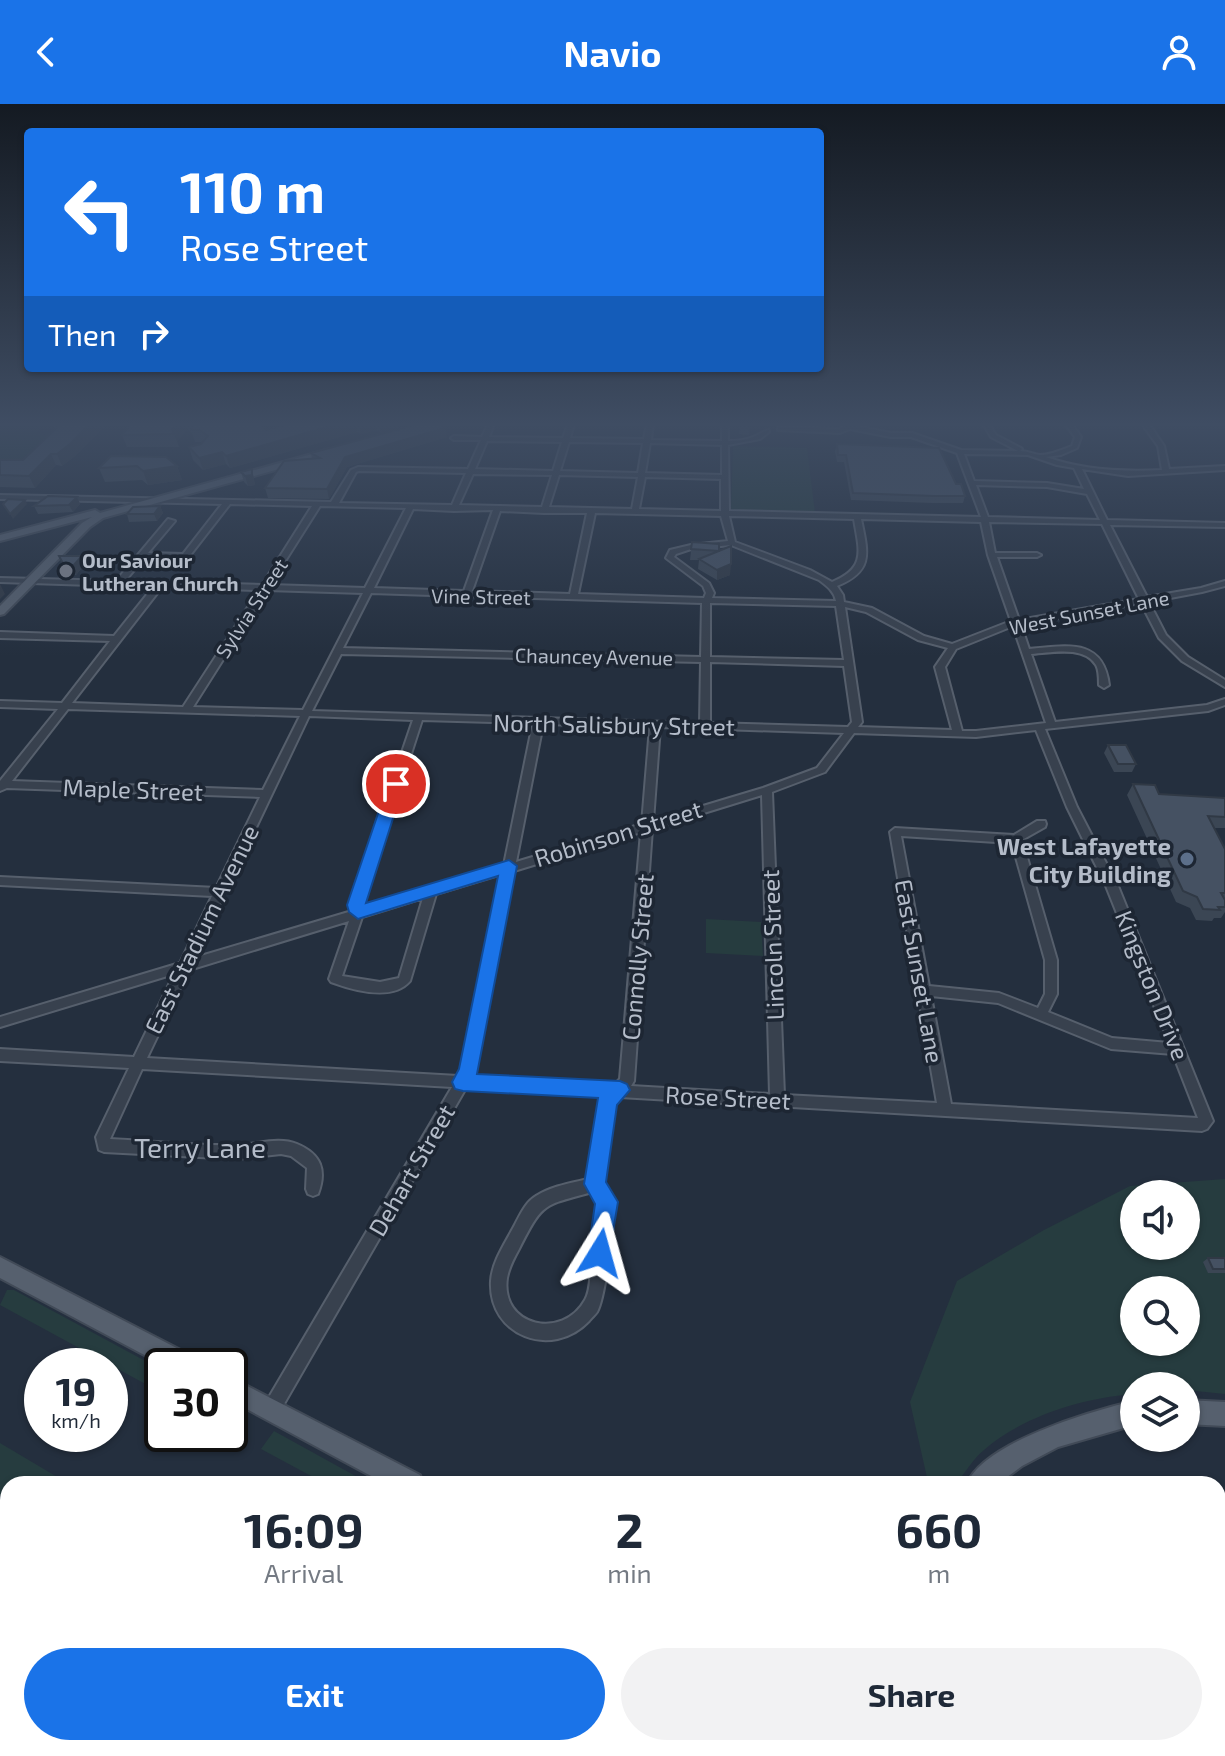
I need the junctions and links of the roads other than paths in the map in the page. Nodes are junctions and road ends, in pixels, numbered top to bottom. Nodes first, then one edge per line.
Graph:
1 (52, 501) edge
2 (134, 501) edge
3 (140, 501) edge
4 (174, 501) edge
5 (336, 501) edge
6 (457, 501) edge
7 (547, 501) edge
8 (637, 501) edge
9 (725, 501) edge
10 (978, 501) edge
11 (1095, 501) edge
12 (227, 503) junction
13 (102, 505) junction
14 (317, 505) junction
15 (333, 506) junction
16 (410, 508) junction
17 (429, 509) junction
18 (454, 509) junction
19 (497, 510) junction
20 (544, 511) junction
21 (591, 512) junction
22 (635, 513) junction
23 (725, 515) junction
24 (857, 517) junction
25 (985, 519) junction
26 (171, 521) dead end
27 (404, 521) junction
28 (82, 522) junction
29 (1107, 522) junction
30 (1225, 525) edge
31 (0, 538) edge
32 (732, 543) junction
33 (142, 555) junction
34 (992, 555) junction
35 (1037, 555) dead end
36 (0, 580) edge
37 (31, 581) junction
38 (1225, 583) edge
39 (118, 584) junction
40 (159, 585) junction
41 (833, 585) junction
42 (263, 589) junction
43 (367, 593) junction
44 (466, 596) junction
45 (573, 597) junction
46 (706, 601) junction
47 (1144, 601) junction
48 (841, 604) junction
49 (0, 612) edge
50 (1016, 623) junction
51 (0, 635) edge
52 (117, 639) junction
53 (953, 647) junction
54 (340, 651) junction
55 (1026, 652) junction
56 (707, 659) junction
57 (849, 663) junction
58 (1225, 684) edge
59 (1104, 685) dead end
60 (1225, 702) edge
61 (0, 704) edge
62 (65, 706) junction
63 (186, 710) junction
64 (306, 714) junction
65 (418, 718) junction
66 (538, 723) junction
67 (655, 725) junction
68 (705, 726) junction
69 (1046, 727) junction
70 (850, 730) junction
71 (958, 733) junction
72 (1, 786) edge
73 (767, 790) junction
74 (266, 794) junction
75 (648, 824) junction
76 (1041, 824) dead end
77 (1016, 839) junction
78 (509, 866) junction
79 (0, 881) edge
80 (432, 889) junction
81 (219, 892) junction
82 (358, 912) junction
83 (185, 965) junction
84 (923, 990) junction
85 (1041, 1014) junction
86 (0, 1022) edge
87 (1178, 1049) junction
88 (0, 1055) edge
89 (137, 1062) junction
90 (463, 1082) junction
91 (620, 1090) junction
92 (777, 1100) junction
93 (945, 1109) junction
94 (1204, 1113) joint
95 (104, 1145) joint
96 (595, 1184) junction
97 (313, 1189) dead end
98 (0, 1267) edge
99 (154, 1348) edge
100 (248, 1398) edge
101 (271, 1410) junction
102 (1200, 1413) edge
103 (1225, 1414) edge
104 (1120, 1416) edge
105 (396, 1476) edge
106 (988, 1476) edge

1 - 13 street
2 - 13 main road
3 - 28 main road
4 - 12 street
5 - 15 street
6 - 18 street
7 - 20 street
8 - 22 street
9 - 23 street
10 - 25 street, Kingston Drive
11 - 29 street
12 - 14 street
12 - 33 street
13 - 28 main road
14 - 15 street
14 - 42 street, Sylvia Street
15 - 16 street
16 - 17 street
16 - 27 street, East Stadium Avenue
17 - 18 street
17 - 27 street
18 - 19 street
19 - 20 street
19 - 44 street
20 - 21 street
21 - 22 street
21 - 45 street
22 - 23 street
23 - 24 street
23 - 32 street
24 - 25 street
24 - 41 street
25 - 29 street
25 - 34 street, Kingston Drive
26 - 33 street
27 - 43 street, East Stadium Avenue
28 - 31 main road
28 - 37 main road
29 - 30 street
29 - 47 street
32 - 41 street
32 - 46 street
33 - 39 street
34 - 35 street
34 - 50 street, Kingston Drive
36 - 37 street, Vine Street
37 - 39 street, Vine Street
37 - 49 main road
38 - 47 street, West Sunset Lane
39 - 40 street, Vine Street
40 - 42 street, Vine Street
40 - 52 street
41 - 48 street
42 - 43 street, Vine Street
42 - 63 street, Sylvia Street
43 - 44 street, Vine Street
43 - 54 street, East Stadium Avenue
44 - 45 street, Vine Street
45 - 46 street, Vine Street
46 - 48 street, Vine Street
46 - 56 street
47 - 50 street, West Sunset Lane
47 - 58 street
48 - 53 street, Vine Street
48 - 57 street
50 - 53 street, West Sunset Lane
50 - 55 street, Kingston Drive
51 - 52 street
52 - 62 street
53 - 71 street
54 - 56 street, Chauncey Avenue
54 - 64 street, East Stadium Avenue
55 - 59 street
55 - 69 street, Kingston Drive
56 - 57 street, Chauncey Avenue
56 - 68 street
57 - 70 street
60 - 69 street, North Salisbury Street
61 - 62 street, North Salisbury Street
62 - 63 street, North Salisbury Street
62 - 72 street
63 - 64 street, North Salisbury Street
64 - 65 street, North Salisbury Street
64 - 74 street, East Stadium Avenue
65 - 66 street, North Salisbury Street
65 - 82 street
66 - 67 street, North Salisbury Street
66 - 78 street, Dehart Street
67 - 68 street, North Salisbury Street
67 - 75 street, Connolly Street
68 - 70 street, North Salisbury Street
69 - 71 street, North Salisbury Street
69 - 87 street, Kingston Drive
70 - 71 street, North Salisbury Street
70 - 73 street, Robinson Street
72 - 74 street, Maple Street
73 - 75 street, Robinson Street
73 - 92 street, Lincoln Street
74 - 81 street, East Stadium Avenue
75 - 78 street, Robinson Street
75 - 91 street, Connolly Street
76 - 77 street
77 - 84 street, East Sunset Lane
77 - 85 street
78 - 80 street, Robinson Street
78 - 90 street, Dehart Street
79 - 81 street
80 - 82 street, Robinson Street
80 - 82 street
81 - 83 street, East Stadium Avenue
82 - 83 street, Robinson Street
83 - 86 street, Robinson Street
83 - 89 street, East Stadium Avenue
84 - 85 street
84 - 93 street, East Sunset Lane
85 - 87 street
87 - 94 street, Kingston Drive
88 - 89 street, Rose Street
89 - 90 street, Rose Street
89 - 95 street, East Stadium Avenue
90 - 91 street, Rose Street
90 - 101 street, Dehart Street
91 - 92 street, Rose Street
91 - 96 street, Connolly Street
92 - 93 street, Rose Street
93 - 94 street, Rose Street
95 - 97 street, Terry Lane
96 - 96 street
98 - 99 main road
100 - 101 main road
101 - 105 main road
102 - 103 main road
104 - 106 main road

